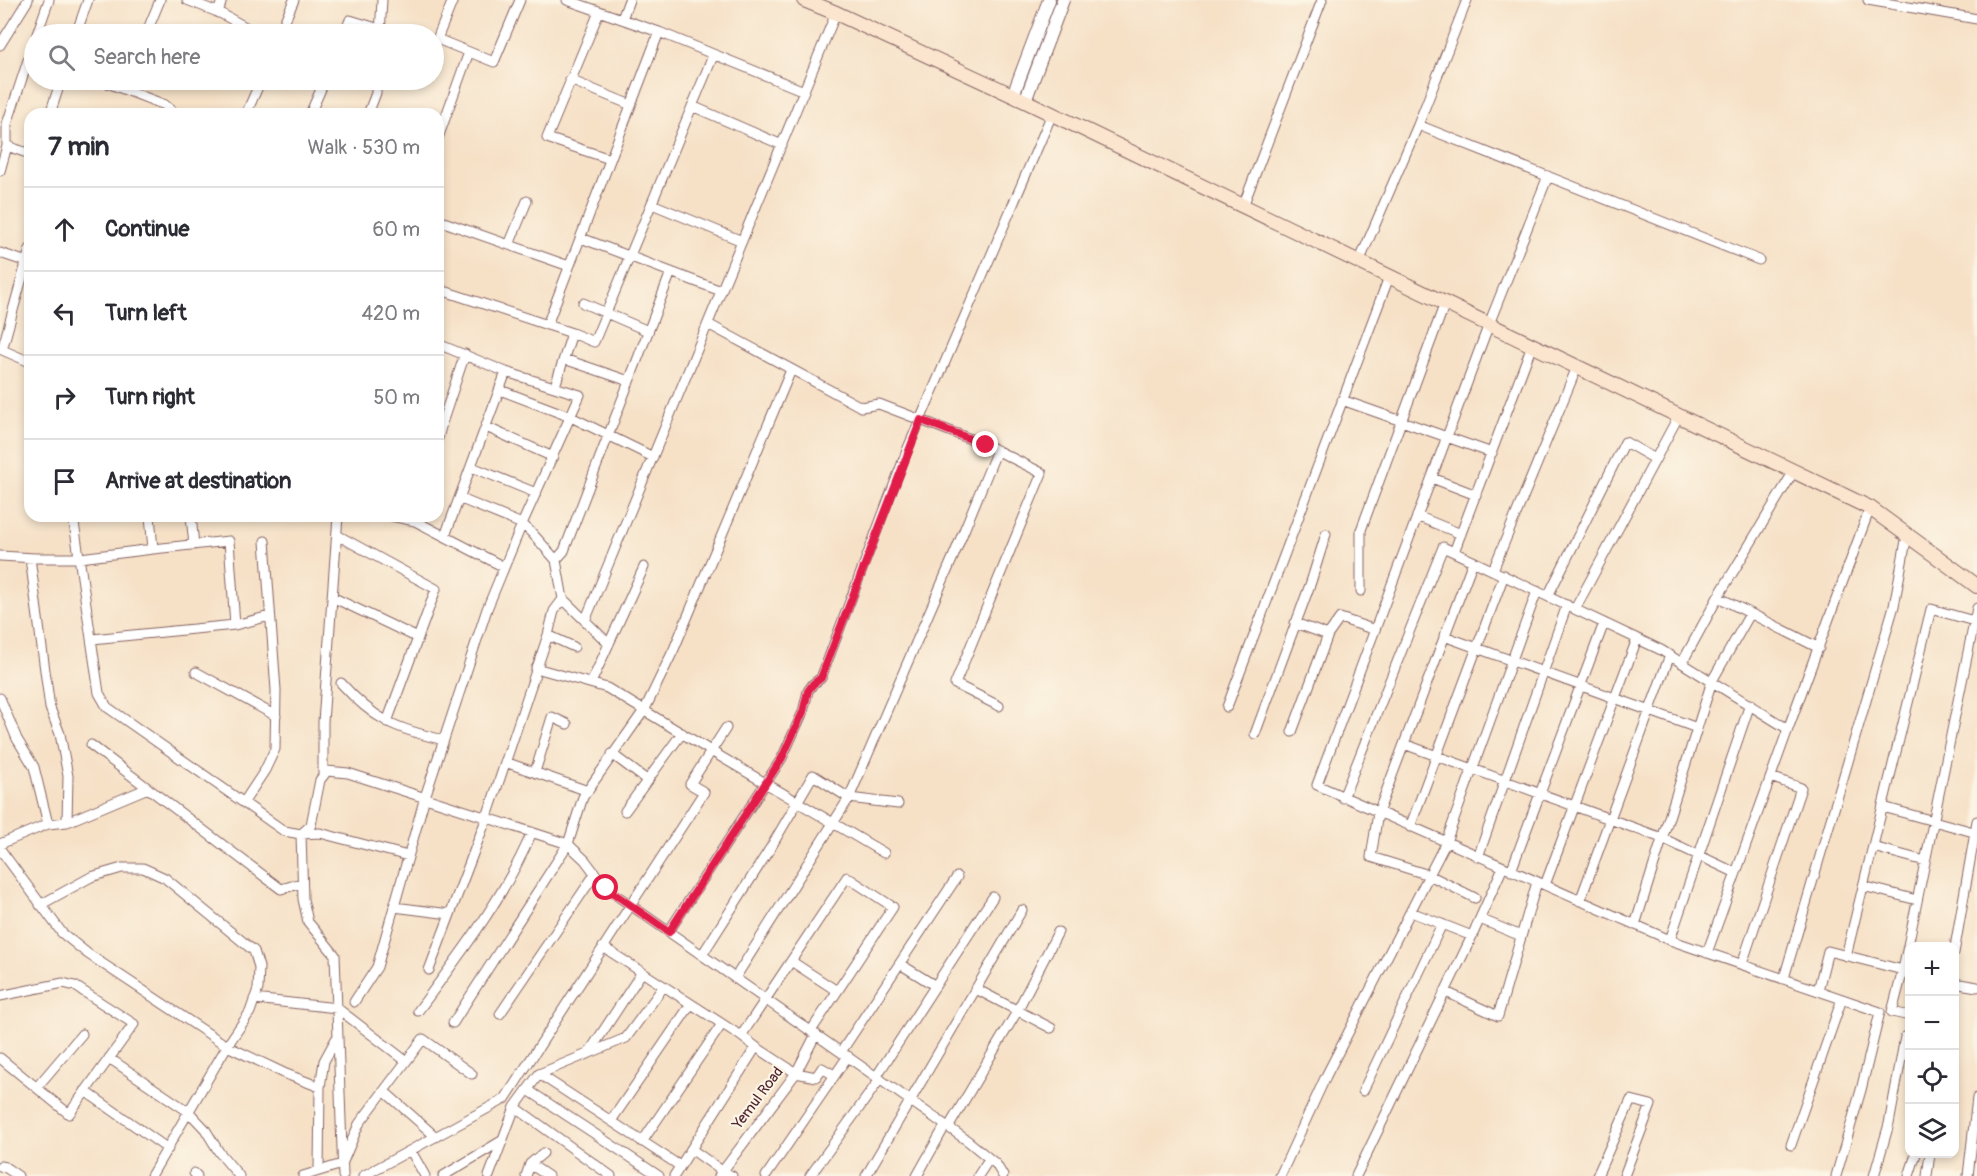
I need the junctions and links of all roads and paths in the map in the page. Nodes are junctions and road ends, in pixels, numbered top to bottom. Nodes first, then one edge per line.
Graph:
1 (28, 0) edge
2 (49, 0) edge
3 (88, 0) edge
4 (159, 0) edge
5 (187, 0) edge
6 (222, 0) edge
7 (294, 0) edge
8 (382, 0) edge
9 (453, 0) edge
10 (520, 0) edge
11 (567, 0) edge
12 (629, 0) edge
13 (804, 0) edge
14 (1049, 0) edge
15 (1063, 0) edge
16 (1322, 0) edge
17 (1467, 0) edge
18 (1868, 0) edge
19 (218, 12) junction
20 (599, 12) junction
21 (836, 13) junction
22 (622, 19) junction
23 (1977, 19) edge
24 (41, 24) edge
25 (80, 24) edge
26 (151, 24) edge
27 (240, 24) edge
28 (283, 24) edge
29 (380, 24) edge
30 (443, 24) edge
31 (659, 32) junction
32 (444, 42) edge
33 (0, 45) edge
34 (469, 52) junction
35 (713, 56) junction
36 (24, 72) edge
37 (570, 80) junction
38 (58, 90) edge
39 (139, 90) edge
40 (257, 90) edge
41 (321, 90) edge
42 (376, 90) edge
43 (804, 91) junction
44 (1019, 98) junction
45 (631, 105) junction
46 (692, 106) junction
47 (52, 108) edge
48 (169, 108) edge
49 (249, 108) edge
50 (313, 108) edge
51 (370, 108) edge
52 (1051, 114) junction
53 (444, 121) edge
54 (1418, 125) junction
55 (782, 145) junction
56 (7, 146) junction
57 (24, 152) edge
58 (610, 159) junction
59 (0, 171) edge
60 (1548, 176) junction
61 (527, 201) dead end
62 (652, 204) junction
63 (1243, 206) junction
64 (444, 222) edge
65 (581, 238) junction
66 (742, 241) junction
67 (509, 245) junction
68 (0, 253) edge
69 (630, 256) junction
70 (1759, 260) dead end
71 (24, 261) edge
72 (1359, 262) junction
73 (569, 266) junction
74 (671, 272) junction
75 (24, 275) edge
76 (1389, 277) junction
77 (444, 291) edge
78 (721, 291) junction
79 (582, 303) dead end
80 (1444, 303) junction
81 (606, 313) junction
82 (708, 324) junction
83 (1489, 324) junction
84 (547, 325) junction
85 (648, 331) junction
86 (572, 333) junction
87 (1532, 345) junction
88 (444, 346) edge
89 (1, 349) edge
90 (465, 354) junction
91 (564, 358) junction
92 (24, 359) edge
93 (1577, 367) junction
94 (792, 370) junction
95 (506, 372) junction
96 (629, 381) junction
97 (555, 386) junction
98 (500, 390) junction
99 (1342, 399) junction
100 (444, 411) edge
101 (571, 417) junction
102 (1678, 417) junction
103 (921, 420) junction
104 (1402, 420) junction
105 (486, 427) junction
106 (608, 436) junction
107 (1447, 437) junction
108 (997, 450) junction
109 (1492, 453) junction
110 (553, 457) junction
111 (653, 457) junction
112 (1656, 459) junction
113 (472, 467) junction
114 (1794, 471) junction
115 (1431, 478) junction
116 (536, 493) junction
117 (1476, 495) junction
118 (460, 499) junction
119 (1870, 508) junction
120 (1417, 516) junction
121 (74, 522) edge
122 (151, 522) edge
123 (192, 522) edge
124 (338, 522) edge
125 (422, 522) edge
126 (522, 524) junction
127 (1326, 534) dead end
128 (1461, 534) junction
129 (337, 535) junction
130 (1907, 535) junction
131 (445, 536) junction
132 (265, 541) dead end
133 (194, 545) junction
134 (153, 549) junction
135 (1454, 552) junction
136 (0, 556) edge
137 (30, 558) junction
138 (80, 558) junction
139 (555, 560) junction
140 (1473, 561) junction
141 (504, 567) junction
142 (644, 567) dead end
143 (1493, 570) junction
144 (1504, 575) junction
145 (1977, 586) edge
146 (1361, 591) dead end
147 (1537, 591) junction
148 (1548, 596) junction
149 (332, 597) junction
150 (1718, 597) junction
151 (563, 598) junction
152 (1571, 607) junction
153 (1977, 608) edge
154 (1750, 614) junction
155 (270, 616) junction
156 (585, 621) junction
157 (1974, 621) junction
158 (1295, 623) junction
159 (1604, 623) junction
160 (235, 625) junction
161 (1375, 630) junction
162 (548, 635) junction
163 (1328, 635) junction
164 (1444, 636) junction
165 (418, 638) junction
166 (92, 639) junction
167 (1637, 639) junction
168 (609, 644) junction
169 (574, 647) dead end
170 (1477, 647) junction
171 (1819, 648) junction
172 (1670, 655) junction
173 (1967, 657) junction
174 (1512, 660) junction
175 (1977, 662) edge
176 (1682, 663) junction
177 (536, 668) junction
178 (196, 672) dead end
179 (1544, 672) junction
180 (1712, 681) junction
181 (341, 683) dead end
182 (591, 683) junction
183 (1580, 685) junction
184 (0, 698) edge
185 (1615, 698) junction
186 (1750, 704) junction
187 (999, 706) dead end
188 (1227, 707) dead end
189 (645, 710) junction
190 (1650, 711) junction
191 (276, 716) junction
192 (387, 722) junction
193 (567, 724) dead end
194 (726, 728) dead end
195 (1697, 728) junction
196 (1788, 729) junction
197 (1292, 732) dead end
198 (682, 733) junction
199 (1255, 734) dead end
200 (444, 740) junction
201 (1404, 744) junction
202 (91, 745) dead end
203 (711, 752) junction
204 (612, 754) junction
205 (1436, 756) junction
206 (506, 762) junction
207 (1473, 769) junction
208 (535, 772) junction
209 (323, 776) junction
210 (1771, 777) junction
211 (648, 781) junction
212 (1505, 781) junction
213 (765, 783) junction
214 (148, 788) junction
215 (588, 790) junction
216 (1540, 794) junction
217 (425, 797) junction
218 (849, 798) junction
219 (1344, 798) junction
220 (244, 802) junction
221 (798, 802) junction
222 (898, 804) dead end
223 (1574, 806) junction
224 (1882, 807) junction
225 (625, 811) dead end
226 (1378, 813) junction
227 (487, 817) junction
228 (1610, 819) junction
229 (1934, 820) junction
230 (1977, 821) edge
231 (67, 822) junction
232 (833, 823) junction
233 (48, 824) junction
234 (1410, 826) junction
235 (532, 832) junction
236 (1976, 832) edge
237 (300, 834) junction
238 (1662, 838) junction
239 (1446, 842) junction
240 (568, 844) junction
241 (0, 846) edge
242 (1873, 848) junction
243 (884, 853) dead end
244 (1699, 855) junction
245 (408, 856) junction
246 (1478, 856) junction
247 (1925, 861) junction
248 (1507, 869) junction
249 (596, 873) junction
250 (1736, 873) junction
251 (1430, 874) junction
252 (957, 876) dead end
253 (302, 883) junction
254 (1541, 884) junction
255 (1863, 886) junction
256 (993, 897) dead end
257 (1475, 898) dead end
258 (1917, 900) junction
259 (1580, 901) junction
260 (630, 904) junction
261 (40, 905) junction
262 (394, 907) junction
263 (1022, 910) dead end
264 (1411, 912) junction
265 (450, 914) junction
266 (1480, 919) junction
267 (1442, 924) junction
268 (1635, 925) junction
269 (669, 932) junction
270 (1058, 932) dead end
271 (1472, 936) junction
272 (1521, 936) junction
273 (1670, 940) junction
274 (1956, 942) edge
275 (603, 946) junction
276 (1707, 952) junction
277 (702, 955) junction
278 (1846, 956) junction
279 (792, 961) junction
280 (900, 964) junction
281 (1742, 964) junction
282 (429, 970) dead end
283 (1903, 970) junction
284 (642, 972) junction
285 (735, 978) junction
286 (1784, 978) junction
287 (1959, 984) edge
288 (934, 985) junction
289 (664, 986) junction
290 (1977, 987) edge
291 (976, 989) junction
292 (1818, 990) junction
293 (837, 991) junction
294 (1446, 992) junction
295 (0, 996) edge
296 (254, 999) junction
297 (766, 999) junction
298 (1842, 999) junction
299 (354, 1002) dead end
300 (692, 1004) junction
301 (337, 1008) junction
302 (1017, 1010) junction
303 (418, 1011) dead end
304 (500, 1014) dead end
305 (1905, 1015) edge
306 (453, 1023) dead end
307 (722, 1024) junction
308 (1051, 1028) dead end
309 (814, 1032) junction
310 (82, 1034) dead end
311 (338, 1036) junction
312 (741, 1036) junction
313 (1905, 1037) dead end
314 (227, 1046) junction
315 (756, 1047) junction
316 (588, 1054) junction
317 (844, 1054) junction
318 (0, 1058) edge
319 (109, 1058) junction
320 (406, 1061) junction
321 (795, 1073) junction
322 (472, 1074) dead end
323 (539, 1074) junction
324 (834, 1075) junction
325 (878, 1078) junction
326 (37, 1087) junction
327 (320, 1087) junction
328 (528, 1090) junction
329 (85, 1091) junction
330 (384, 1091) junction
331 (1363, 1091) dead end
332 (1977, 1098) edge
333 (910, 1101) junction
334 (515, 1107) junction
335 (189, 1112) junction
336 (610, 1121) junction
337 (947, 1127) junction
338 (436, 1137) junction
339 (502, 1140) junction
340 (642, 1142) junction
341 (1791, 1145) dead end
342 (168, 1149) junction
343 (691, 1149) junction
344 (411, 1151) junction
345 (543, 1153) dead end
346 (1915, 1158) edge
347 (1929, 1158) edge
348 (990, 1159) junction
349 (342, 1164) junction
350 (530, 1164) junction
351 (0, 1166) edge
352 (680, 1166) junction
353 (319, 1170) junction
354 (720, 1174) edge
355 (18, 1176) edge
356 (152, 1176) edge
357 (239, 1176) edge
358 (303, 1176) edge
359 (343, 1176) edge
360 (363, 1176) edge
361 (424, 1176) edge
362 (443, 1176) edge
363 (489, 1176) edge
364 (526, 1176) edge
365 (548, 1176) edge
366 (611, 1176) edge
367 (658, 1176) edge
368 (674, 1176) edge
369 (732, 1176) edge
370 (766, 1176) edge
371 (810, 1176) edge
372 (866, 1176) edge
373 (917, 1176) edge
374 (978, 1176) edge
375 (1003, 1176) edge
376 (1281, 1176) edge
377 (1356, 1176) edge
378 (1597, 1176) edge
379 (1624, 1176) edge
380 (1836, 1176) edge
381 (1874, 1176) edge
382 (1910, 1176) edge
383 (1927, 1176) edge
384 (1968, 1176) edge

1 - 33 street
2 - 24 street
3 - 25 street
4 - 26 street
5 - 19 street
6 - 19 street
7 - 28 street
8 - 29 street
9 - 30 street
10 - 34 street
11 - 20 street
12 - 22 street
13 - 21 main road
14 - 44 street
15 - 44 street
16 - 63 street
17 - 54 street
18 - 23 street
19 - 27 street
20 - 22 street
20 - 37 street
21 - 43 street
21 - 44 main road
22 - 31 street
31 - 35 street
31 - 45 street
32 - 34 street
34 - 53 street
35 - 43 street
35 - 46 street
36 - 56 street
37 - 45 street
37 - 58 street
38 - 47 street
39 - 48 street
40 - 49 street
41 - 50 street
42 - 51 street
43 - 55 street
44 - 52 main road
45 - 58 street
46 - 55 street
46 - 62 street
52 - 63 main road
52 - 103 street
54 - 60 street
54 - 72 street
55 - 66 street
56 - 57 street
56 - 59 street
58 - 65 street
60 - 70 street
60 - 83 street
61 - 67 street
62 - 66 street
62 - 69 street
63 - 72 main road
64 - 67 street
65 - 69 street
65 - 73 street
66 - 78 street
67 - 73 street
68 - 71 street
69 - 74 street
69 - 81 street
72 - 76 main road
73 - 84 street
74 - 78 street
74 - 85 street
75 - 89 street
76 - 80 main road
76 - 99 street
77 - 84 street
78 - 82 street
79 - 81 street
80 - 83 main road
80 - 104 street
81 - 85 street
81 - 86 street
82 - 94 street
82 - 111 street
83 - 87 main road
83 - 107 street
84 - 86 street
85 - 96 street
86 - 91 street
87 - 93 main road
87 - 109 street
88 - 90 street
89 - 92 street
90 - 95 street
90 - 100 street
91 - 96 street
91 - 97 street
93 - 102 main road
93 - 143 street
94 - 103 street
94 - 189 street
95 - 97 street
95 - 98 street
96 - 106 street
97 - 101 street
98 - 101 street
98 - 105 street
99 - 104 street
99 - 188 street
101 - 106 street
101 - 110 street
102 - 112 street
102 - 114 main road
103 - 108 street
103 - 213 street
104 - 107 street
104 - 146 street
105 - 110 street
105 - 113 street
106 - 111 street
106 - 139 street
107 - 109 street
107 - 115 street
108 - 187 street
108 - 218 street
109 - 117 street
110 - 116 street
111 - 156 street
112 - 148 street
112 - 152 street
113 - 116 street
113 - 118 street
114 - 119 main road
114 - 150 street
115 - 117 street
115 - 120 street
116 - 126 street
117 - 128 street
118 - 126 street
118 - 131 street
119 - 130 main road
119 - 171 street
120 - 128 street
120 - 161 street
121 - 138 street
122 - 134 street
123 - 133 street
124 - 129 street
125 - 131 street
126 - 139 street
126 - 141 street
127 - 158 street
128 - 135 street
129 - 149 street
129 - 165 street
130 - 145 main road
130 - 286 street
131 - 141 street
132 - 155 street
133 - 134 street
133 - 160 street
134 - 138 street
135 - 140 street
135 - 219 street
136 - 137 street
137 - 138 street
137 - 231 street
138 - 166 street
139 - 151 street
140 - 143 street
140 - 164 street
141 - 200 street
142 - 168 street
143 - 144 street
144 - 147 street
144 - 170 street
147 - 148 street
147 - 174 street
148 - 152 street
149 - 165 street
149 - 209 street
150 - 154 street
150 - 176 street
151 - 156 street
151 - 162 street
152 - 159 street
152 - 179 street
153 - 157 street
154 - 171 street
154 - 180 street
155 - 160 street
155 - 191 street
156 - 168 street
157 - 173 street
157 - 224 street
158 - 163 street
158 - 199 street
159 - 167 street
159 - 183 street
160 - 166 street
161 - 163 street
161 - 219 street
162 - 169 street
162 - 177 street
163 - 197 street
164 - 170 street
164 - 201 street
165 - 192 street
166 - 220 street
167 - 172 street
167 - 185 street
168 - 182 street
170 - 174 street
170 - 205 street
171 - 196 street
172 - 176 street
172 - 190 street
173 - 175 street
173 - 229 street
174 - 179 street
174 - 207 street
176 - 180 street
177 - 182 street
177 - 206 street
178 - 191 street
179 - 183 street
179 - 212 street
180 - 186 street
180 - 195 street
181 - 192 street
182 - 189 street
183 - 185 street
183 - 216 street
184 - 233 street
185 - 190 street
185 - 223 street
186 - 196 street
186 - 244 street
189 - 198 street
189 - 204 street
190 - 195 street
190 - 228 street
191 - 220 street
192 - 200 street
193 - 208 street
194 - 203 street
195 - 238 street
196 - 210 street
198 - 203 street
198 - 211 street
200 - 217 street
201 - 205 street
201 - 226 street
202 - 214 street
203 - 213 street
203 - 260 street
204 - 211 street
204 - 215 street
205 - 207 street
205 - 234 street
206 - 208 street
206 - 227 street
207 - 212 street
207 - 239 street
208 - 215 street
209 - 217 street
209 - 237 street
210 - 250 street
210 - 281 street
211 - 225 street
212 - 216 street
212 - 246 street
213 - 221 street
213 - 269 street
214 - 231 street
214 - 253 street
215 - 240 street
216 - 223 street
216 - 248 street
217 - 227 street
217 - 245 street
218 - 221 street
218 - 222 street
218 - 232 street
219 - 226 street
220 - 237 street
221 - 232 street
221 - 277 street
223 - 228 street
223 - 254 street
224 - 229 street
224 - 242 street
226 - 234 street
226 - 251 street
227 - 235 street
227 - 265 street
228 - 238 street
228 - 259 street
229 - 236 street
229 - 247 street
230 - 236 street
231 - 233 street
232 - 243 street
232 - 285 street
233 - 241 street
234 - 239 street
235 - 240 street
235 - 303 street
236 - 274 street
237 - 245 street
237 - 253 street
238 - 244 street
238 - 268 street
239 - 246 street
239 - 251 street
240 - 249 street
240 - 306 street
241 - 261 street
242 - 247 street
242 - 255 street
244 - 250 street
244 - 273 street
245 - 262 street
246 - 248 street
247 - 258 street
248 - 254 street
248 - 266 street
249 - 260 street
249 - 304 street
250 - 276 street
251 - 257 street
251 - 264 street
252 - 280 street
253 - 301 street
254 - 259 street
254 - 272 street
255 - 258 street
255 - 278 street
256 - 288 street
258 - 283 street
259 - 268 street
260 - 269 street
260 - 275 street
261 - 296 street
261 - 314 street
262 - 265 street
262 - 299 street
263 - 291 street
264 - 267 street
264 - 376 street
265 - 282 street
266 - 271 street
266 - 272 street
267 - 271 street
267 - 331 street
268 - 273 street
269 - 277 street
270 - 302 street
271 - 294 street
272 - 294 street
273 - 276 street
275 - 284 street
275 - 338 street
276 - 281 street
277 - 285 street
278 - 283 street
278 - 292 street
279 - 293 street
279 - 293 street, Yemul Road
279 - 297 street
280 - 288 street
280 - 317 street
281 - 286 street
283 - 305 street
284 - 289 street
284 - 316 street
285 - 297 street
286 - 292 street
287 - 290 street
288 - 325 street
289 - 300 street
289 - 316 street
291 - 302 street
291 - 333 street
292 - 298 street
293 - 309 street, Yemul Road
294 - 377 street
295 - 319 street
296 - 301 street
296 - 314 street
297 - 309 street
297 - 312 street
298 - 341 street
298 - 380 street
300 - 307 street
300 - 336 street
301 - 311 street
301 - 320 street
302 - 308 street
302 - 337 street
307 - 312 street
307 - 340 street
309 - 317 street
309 - 321 street, Yemul Road
310 - 326 street
311 - 327 street
311 - 349 street
312 - 315 street
313 - 381 street
314 - 327 street
314 - 335 street
315 - 321 street
315 - 343 street
316 - 323 street
317 - 324 street
317 - 325 street
318 - 326 street
319 - 329 street
319 - 335 street
320 - 322 street
320 - 330 street
321 - 324 street
321 - 354 street, Yemul Road
323 - 328 street
323 - 336 street
324 - 370 street
325 - 333 street
325 - 371 street
326 - 329 street
327 - 353 street
328 - 334 street
328 - 367 street
329 - 342 street
330 - 338 street
330 - 349 street
332 - 384 street
333 - 337 street
333 - 372 street
334 - 339 street
334 - 366 street
335 - 342 street
335 - 357 street
336 - 340 street
337 - 348 street
337 - 373 street
338 - 344 street
339 - 362 street
339 - 363 street
340 - 352 street
342 - 356 street
343 - 352 street
343 - 354 street
344 - 360 street
344 - 361 street
345 - 350 street
346 - 382 street
347 - 383 street
348 - 374 street
348 - 375 street
349 - 353 street
349 - 359 street
350 - 364 street
350 - 365 street
351 - 355 street
352 - 368 street
353 - 358 street
354 - 369 street
378 - 379 street

